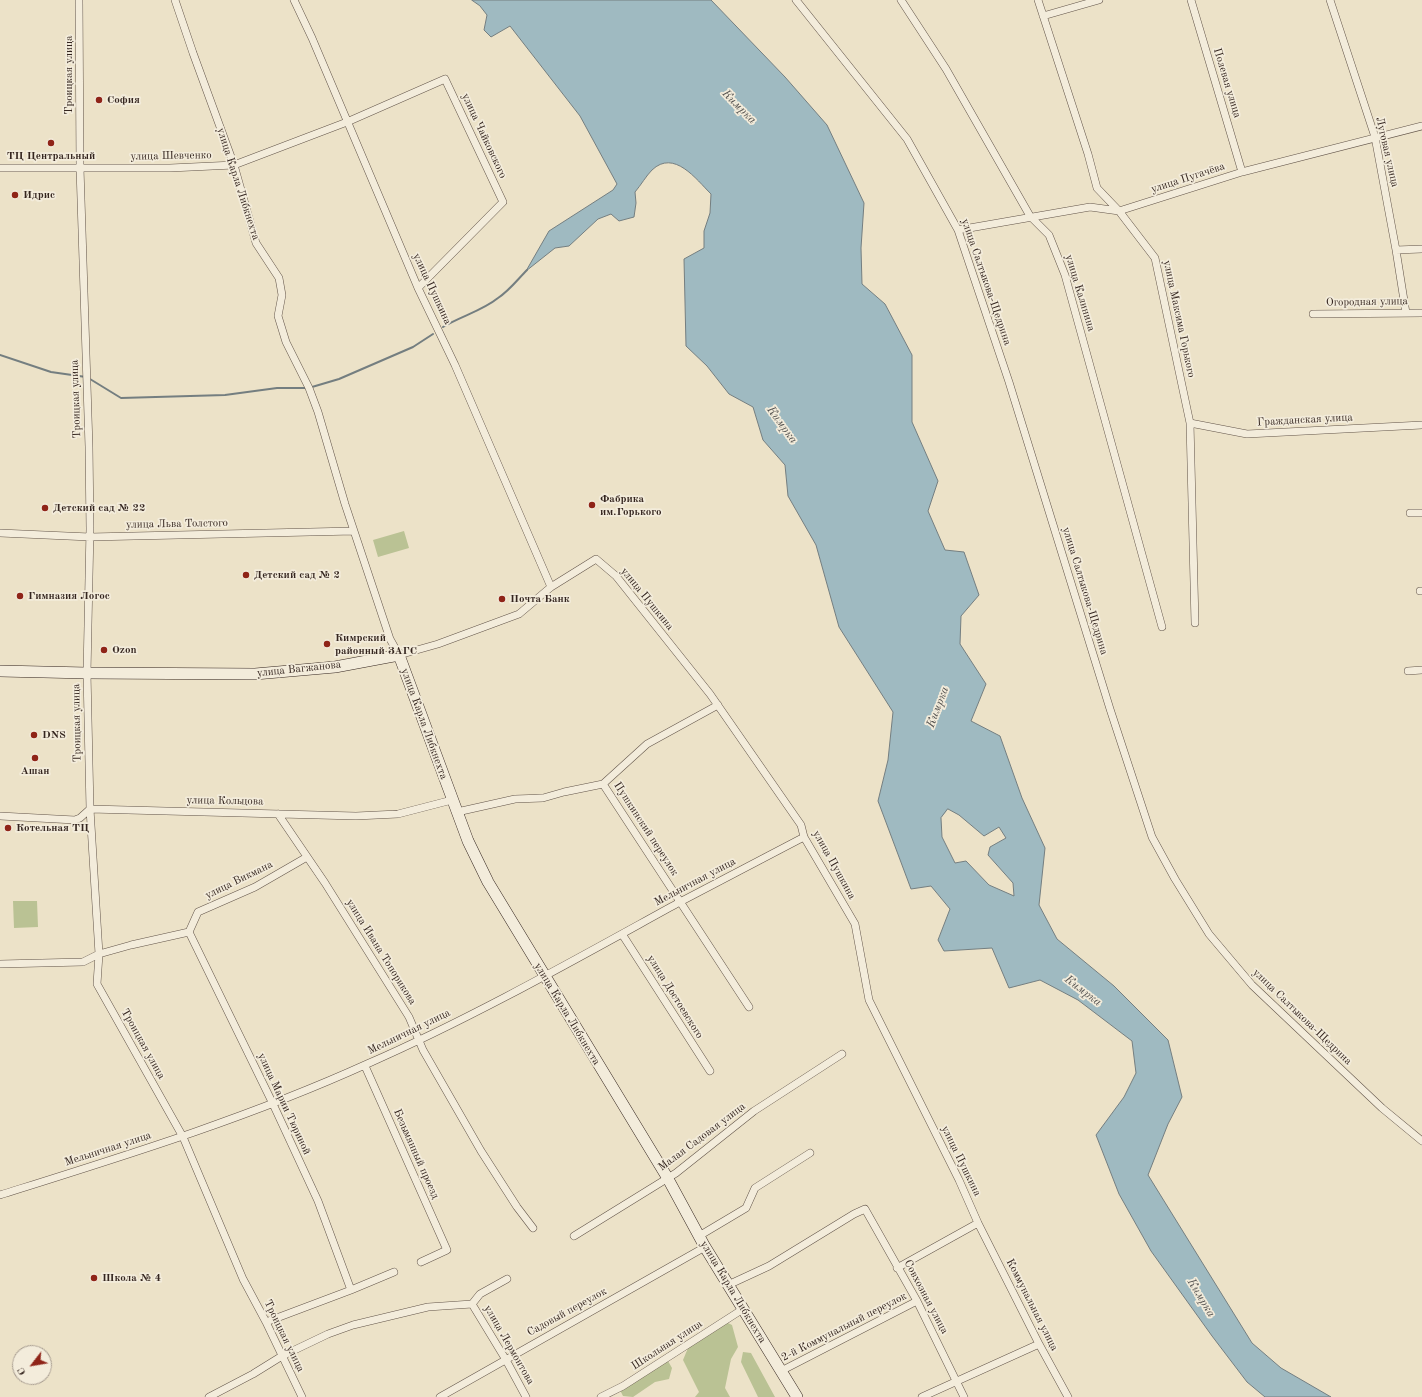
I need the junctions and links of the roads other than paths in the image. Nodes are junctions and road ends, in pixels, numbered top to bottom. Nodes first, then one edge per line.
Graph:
1 (79, 0) edge
2 (175, 0) edge
3 (294, 0) edge
4 (796, 0) edge
5 (901, 0) edge
6 (1038, 0) edge
7 (1099, 0) edge
8 (1191, 0) edge
9 (1330, 0) edge
10 (1043, 16) junction
11 (445, 79) joint
12 (347, 122) junction
13 (1422, 126) edge
14 (1375, 137) junction
15 (234, 165) junction
16 (0, 168) edge
17 (80, 168) junction
18 (1242, 172) junction
19 (1119, 211) junction
20 (1030, 216) junction
21 (958, 230) junction
22 (1422, 249) edge
23 (1396, 250) junction
24 (418, 288) junction
25 (1406, 313) junction
26 (1422, 313) edge
27 (1312, 314) dead end
28 (1190, 424) junction
29 (1422, 425) edge
30 (1422, 512) edge
31 (1410, 513) dead end
32 (354, 531) junction
33 (0, 533) edge
34 (90, 537) junction
35 (596, 559) joint
36 (551, 587) junction
37 (1195, 623) dead end
38 (1162, 627) dead end
39 (399, 655) junction
40 (1422, 670) edge
41 (0, 671) edge
42 (1408, 671) dead end
43 (87, 673) junction
44 (718, 706) junction
45 (603, 784) junction
46 (452, 800) junction
47 (90, 809) junction
48 (457, 812) junction
49 (278, 814) junction
50 (0, 816) edge
51 (804, 838) junction
52 (307, 857) junction
53 (680, 902) junction
54 (189, 932) junction
55 (622, 934) junction
56 (99, 954) junction
57 (0, 964) edge
58 (544, 976) junction
59 (749, 1007) dead end
60 (419, 1041) junction
61 (842, 1054) dead end
62 (365, 1066) junction
63 (710, 1071) dead end
64 (273, 1104) junction
65 (183, 1137) junction
66 (1422, 1141) edge
67 (810, 1153) dead end
68 (667, 1177) junction
69 (0, 1195) edge
70 (978, 1223) junction
71 (533, 1228) dead end
72 (574, 1236) dead end
73 (699, 1236) junction
74 (706, 1247) junction
75 (421, 1262) dead end
76 (897, 1268) junction
77 (394, 1272) dead end
78 (507, 1279) dead end
79 (728, 1285) junction
80 (351, 1290) junction
81 (917, 1301) junction
82 (472, 1304) junction
83 (743, 1309) junction
84 (266, 1322) junction
85 (1039, 1344) junction
86 (282, 1356) junction
87 (506, 1360) junction
88 (781, 1372) junction
89 (956, 1381) junction
90 (209, 1397) edge
91 (302, 1397) edge
92 (440, 1397) edge
93 (526, 1397) edge
94 (601, 1397) edge
95 (797, 1397) edge
96 (922, 1397) edge
97 (964, 1397) edge
98 (1068, 1397) edge

1 - 17 street, Троицкая улица
2 - 15 street, улица Карла Либкнехта
3 - 12 street, улица Пушкина
4 - 21 street, улица Салтыкова-Щедрина
5 - 20 street, улица Калинина
6 - 10 street, улица Максима Горького
7 - 10 street
8 - 18 street, Полевая улица
9 - 14 street, Луговая улица
10 - 19 street, улица Максима Горького
11 - 12 street, улица Шевченко
11 - 24 street, улица Чайковского
12 - 15 street, улица Шевченко
12 - 24 street, улица Пушкина
13 - 14 street, улица Пугачёва
14 - 18 street, улица Пугачёва
14 - 23 street, Луговая улица
15 - 17 street, улица Шевченко
15 - 32 street, улица Карла Либкнехта
16 - 17 street, улица Шевченко
17 - 34 street, Троицкая улица
18 - 19 street, улица Пугачёва
19 - 20 street, улица Пугачёва
19 - 28 street, улица Максима Горького
20 - 21 street, улица Пугачёва
20 - 38 street, улица Калинина
21 - 66 street, улица Салтыкова-Щедрина
22 - 23 street
23 - 25 street, Луговая улица
24 - 36 street, улица Пушкина
25 - 26 street, Огородная улица
25 - 27 street, Огородная улица
28 - 29 street, Гражданская улица
28 - 37 street, улица Максима Горького
30 - 31 street
32 - 34 street, улица Льва Толстого
32 - 39 street, улица Карла Либкнехта
33 - 34 street, улица Льва Толстого
34 - 43 street, Троицкая улица
35 - 36 street, улица Вагжанова
35 - 44 street, улица Пушкина
36 - 39 street, улица Вагжанова
39 - 43 street, улица Вагжанова
39 - 46 street, улица Карла Либкнехта
40 - 42 street
41 - 43 street, улица Вагжанова
43 - 47 street, Троицкая улица
44 - 45 street
44 - 51 street, улица Пушкина
45 - 48 street
45 - 53 street, Пушкинский переулок
46 - 48 street, улица Карла Либкнехта
46 - 49 street, улица Кольцова
47 - 49 street, улица Кольцова
47 - 50 street
47 - 56 street, Троицкая улица
48 - 58 street, улица Карла Либкнехта
49 - 52 street, улица Ивана Топорикова
51 - 53 street, Мельничная улица
51 - 70 street, улица Пушкина
52 - 54 street, улица Викмана
52 - 60 street, улица Ивана Топорикова
53 - 55 street, Мельничная улица
53 - 59 street, Пушкинский переулок
54 - 56 street
54 - 64 street, улица Марии Тюриной
55 - 58 street, Мельничная улица
55 - 63 street, улица Достоевского
56 - 57 street
56 - 65 street, Троицкая улица
58 - 60 street, Мельничная улица
58 - 68 street, улица Карла Либкнехта
60 - 62 street, Мельничная улица
60 - 71 street, улица Ивана Топорикова
61 - 68 street, Малая Садовая улица
62 - 64 street, Мельничная улица
62 - 75 street, Безымянный проезд
64 - 65 street, Мельничная улица
64 - 80 street, улица Марии Тюриной
65 - 69 street, Мельничная улица
65 - 84 street, Троицкая улица
67 - 73 street
68 - 72 street, Малая Садовая улица
68 - 73 street, улица Карла Либкнехта
70 - 76 street
70 - 85 street, Коммунальная улица
73 - 74 street, улица Карла Либкнехта
74 - 79 street, улица Карла Либкнехта
74 - 87 street, Садовый переулок
76 - 79 street, Совхозная улица
76 - 81 street, Совхозная улица
77 - 80 street
78 - 82 street
79 - 83 street, улица Карла Либкнехта
80 - 84 street
81 - 88 street, 2-й Коммунальный переулок
81 - 89 street, Совхозная улица
82 - 86 street
82 - 87 street, улица Лермонтова
83 - 88 street, улица Карла Либкнехта
83 - 94 street, Школьная улица
84 - 86 street, Троицкая улица
85 - 89 street
85 - 98 street, Коммунальная улица
86 - 90 street
86 - 91 street, Троицкая улица
87 - 92 street, Садовый переулок
87 - 93 street, улица Лермонтова
88 - 95 street, улица Карла Либкнехта
89 - 96 street
89 - 97 street, Совхозная улица

